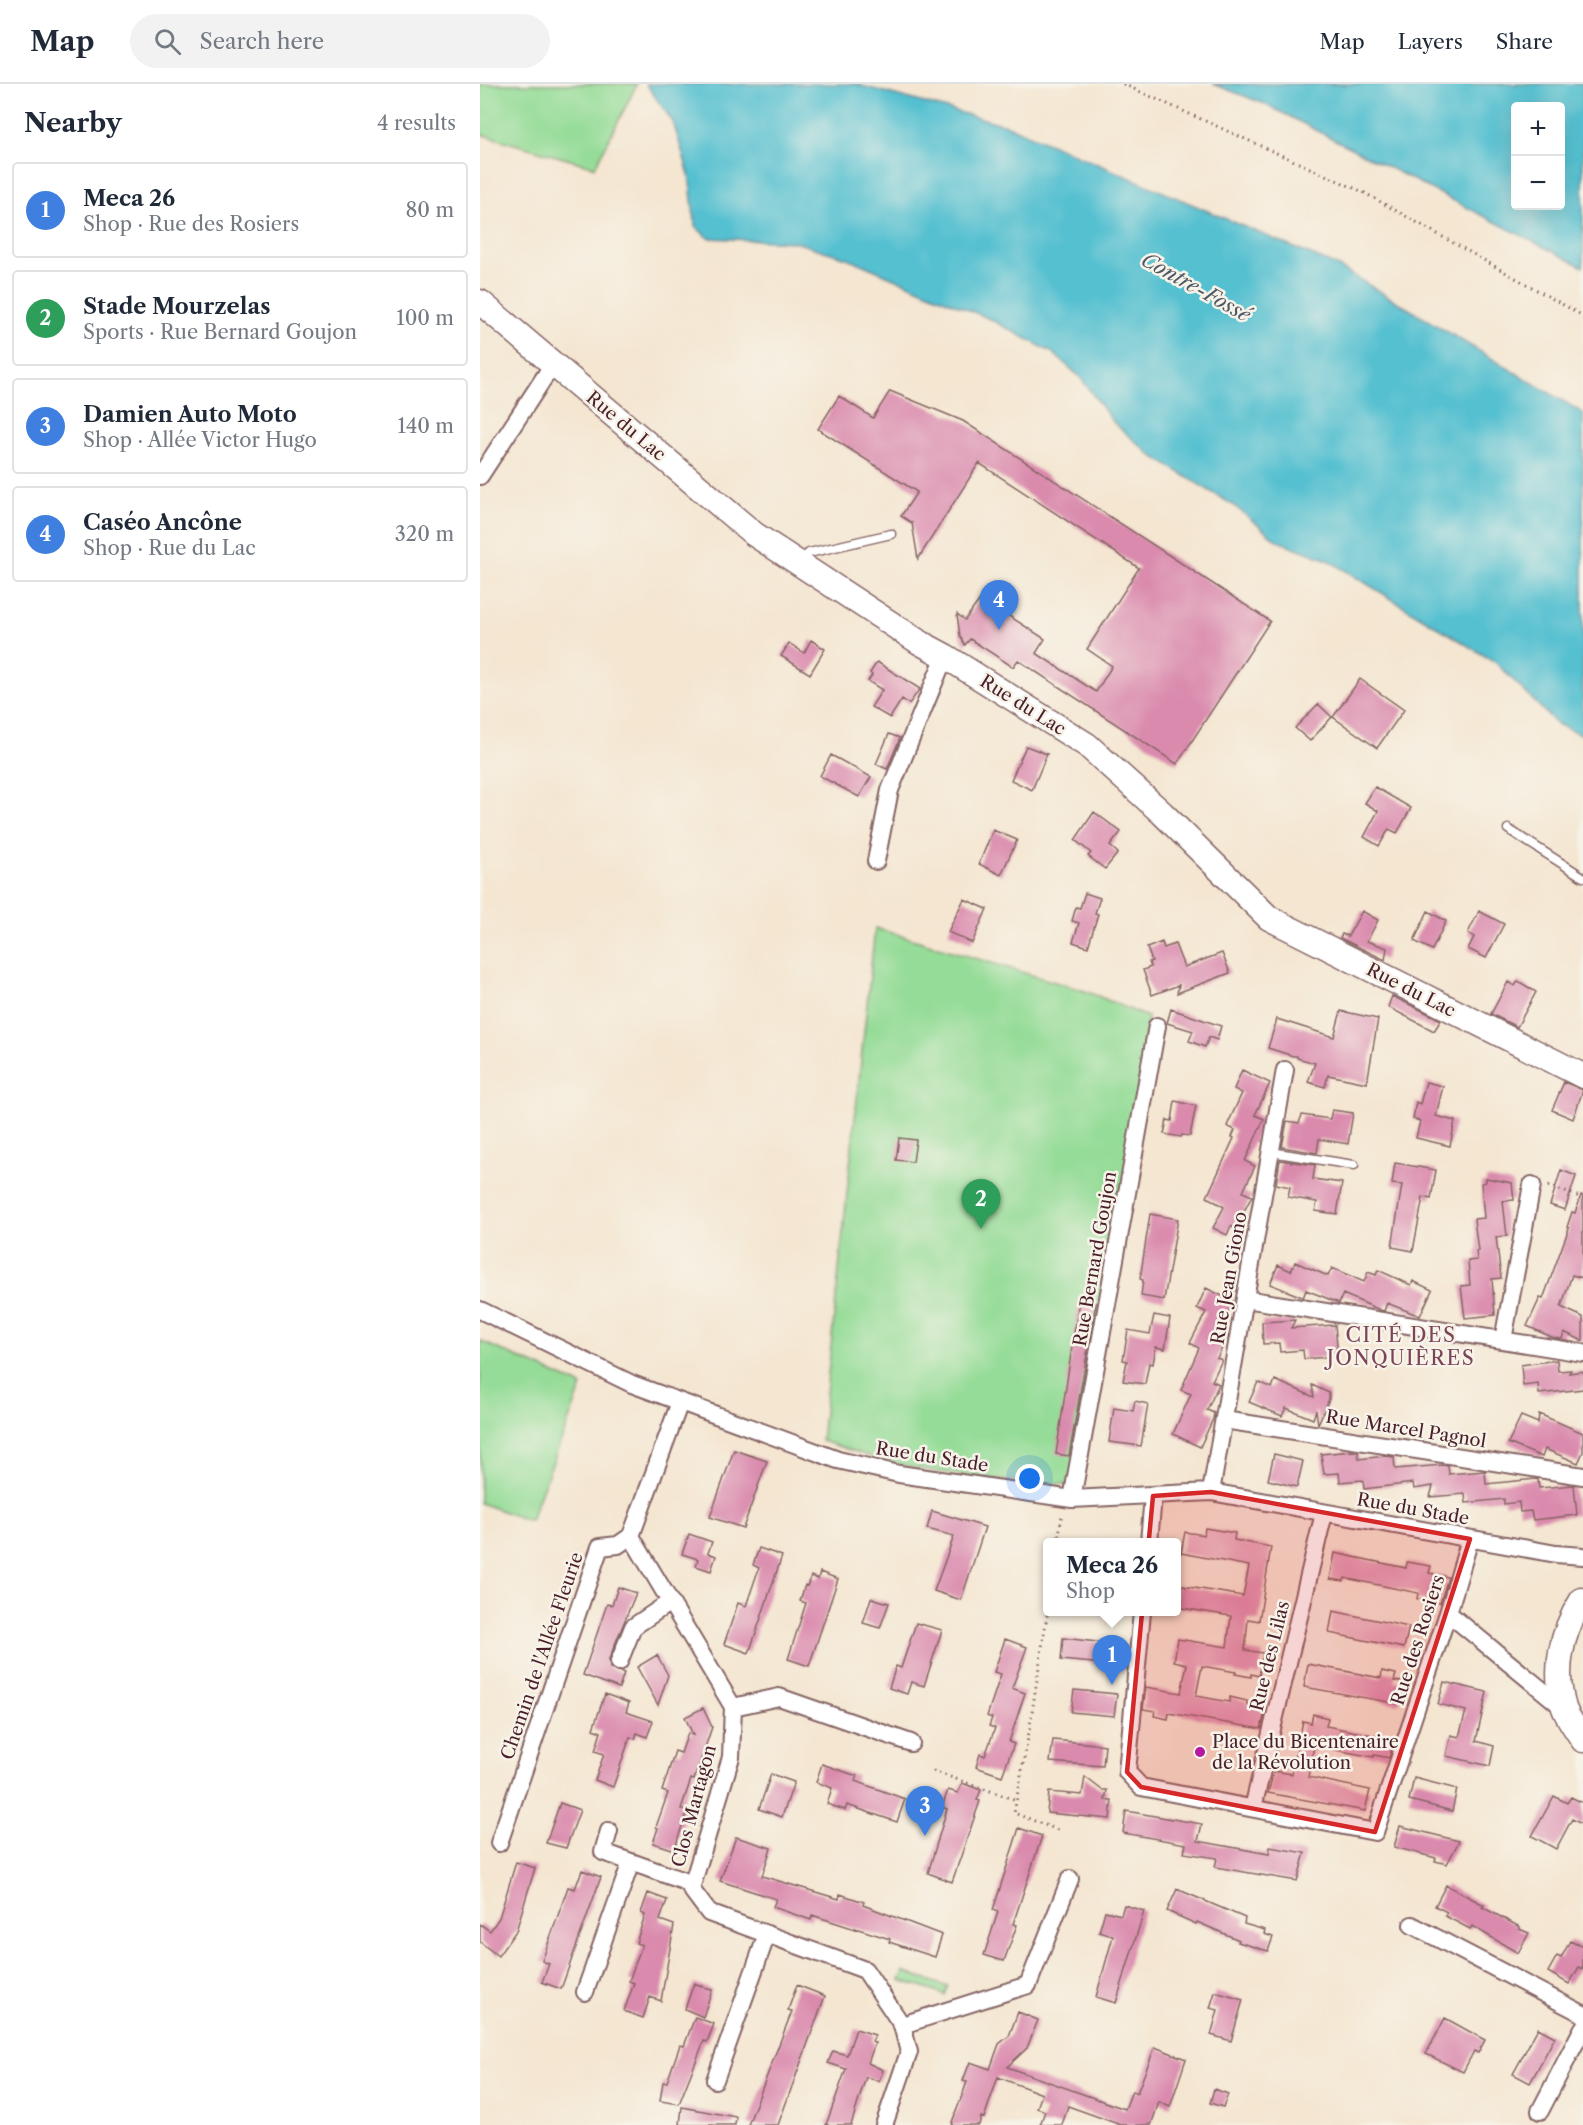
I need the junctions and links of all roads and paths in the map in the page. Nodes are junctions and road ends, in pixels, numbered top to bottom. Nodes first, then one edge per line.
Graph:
1 (1123, 84) edge
2 (480, 302) edge
3 (1583, 316) edge
4 (553, 364) junction
5 (480, 476) edge
6 (891, 534) dead end
7 (798, 563) junction
8 (945, 656) junction
9 (1508, 829) dead end
10 (876, 861) dead end
11 (1583, 877) edge
12 (1156, 1026) dead end
13 (1285, 1070) dead end
14 (1583, 1076) edge
15 (1271, 1152) junction
16 (1354, 1165) dead end
17 (1532, 1185) joint
18 (1583, 1198) edge
19 (1245, 1299) junction
20 (480, 1310) edge
21 (1503, 1340) junction
22 (1583, 1353) edge
23 (680, 1402) junction
24 (1224, 1420) junction
25 (1583, 1476) edge
26 (1211, 1492) junction
27 (1153, 1496) junction
28 (1068, 1498) junction
29 (1324, 1513) junction
30 (631, 1536) junction
31 (1059, 1538) edge
32 (1149, 1538) edge
33 (1470, 1539) junction
34 (1583, 1556) edge
35 (1582, 1598) edge
36 (670, 1602) junction
37 (1448, 1613) junction
38 (1046, 1616) edge
39 (1142, 1616) edge
40 (619, 1662) dead end
41 (733, 1707) junction
42 (1565, 1709) junction
43 (1583, 1740) edge
44 (911, 1743) dead end
45 (933, 1771) dead end
46 (1016, 1800) junction
47 (1253, 1808) junction
48 (1058, 1830) dead end
49 (609, 1831) dead end
50 (499, 1843) dead end
51 (631, 1862) junction
52 (1070, 1879) dead end
53 (692, 1884) junction
54 (1412, 1925) dead end
55 (767, 1934) junction
56 (585, 1992) dead end
57 (1583, 2014) edge
58 (902, 2025) junction
59 (1583, 2028) edge
60 (715, 2080) dead end
61 (1540, 2111) dead end
62 (884, 2125) edge

1 - 3 path
2 - 4 street, Rue du Lac
4 - 5 street
4 - 7 street, Rue du Lac
6 - 7 lane
7 - 8 street, Rue du Lac
8 - 10 street
8 - 14 street, Rue du Lac
9 - 11 lane
12 - 28 street, Rue Bernard Goujon
13 - 15 street, Rue Jean Giono
15 - 16 lane
15 - 19 street, Rue Jean Giono
17 - 18 path
17 - 21 street
19 - 21 street
19 - 24 street, Rue Jean Giono
20 - 23 street, Rue du Stade
21 - 22 street
23 - 28 street, Rue du Stade
23 - 30 street
24 - 25 street, Rue Marcel Pagnol
24 - 26 street, Rue Jean Giono
26 - 27 street, Rue du Stade
26 - 29 street, Rue du Stade
27 - 28 street, Rue du Stade
27 - 32 street
28 - 31 path
29 - 33 street, Rue du Stade
29 - 47 street, Rue des Lilas
30 - 36 street
30 - 50 street, Chemin de l'Allée Fleurie
33 - 34 street, Rue du Stade
33 - 37 street, Rue des Rosiers
35 - 42 street
36 - 40 street
36 - 41 street
37 - 42 street
37 - 47 street, Rue des Rosiers
38 - 46 path
39 - 47 street, Rue des Rosiers
41 - 44 street
41 - 53 street, Clos Martagon
42 - 43 street
45 - 46 path
46 - 48 path
49 - 51 street
51 - 53 street
51 - 56 street
52 - 58 street
53 - 55 street, Clos Martagon
54 - 57 street
55 - 58 street, Clos Martagon
55 - 60 street
58 - 62 street, Clos Martagon
59 - 61 street

